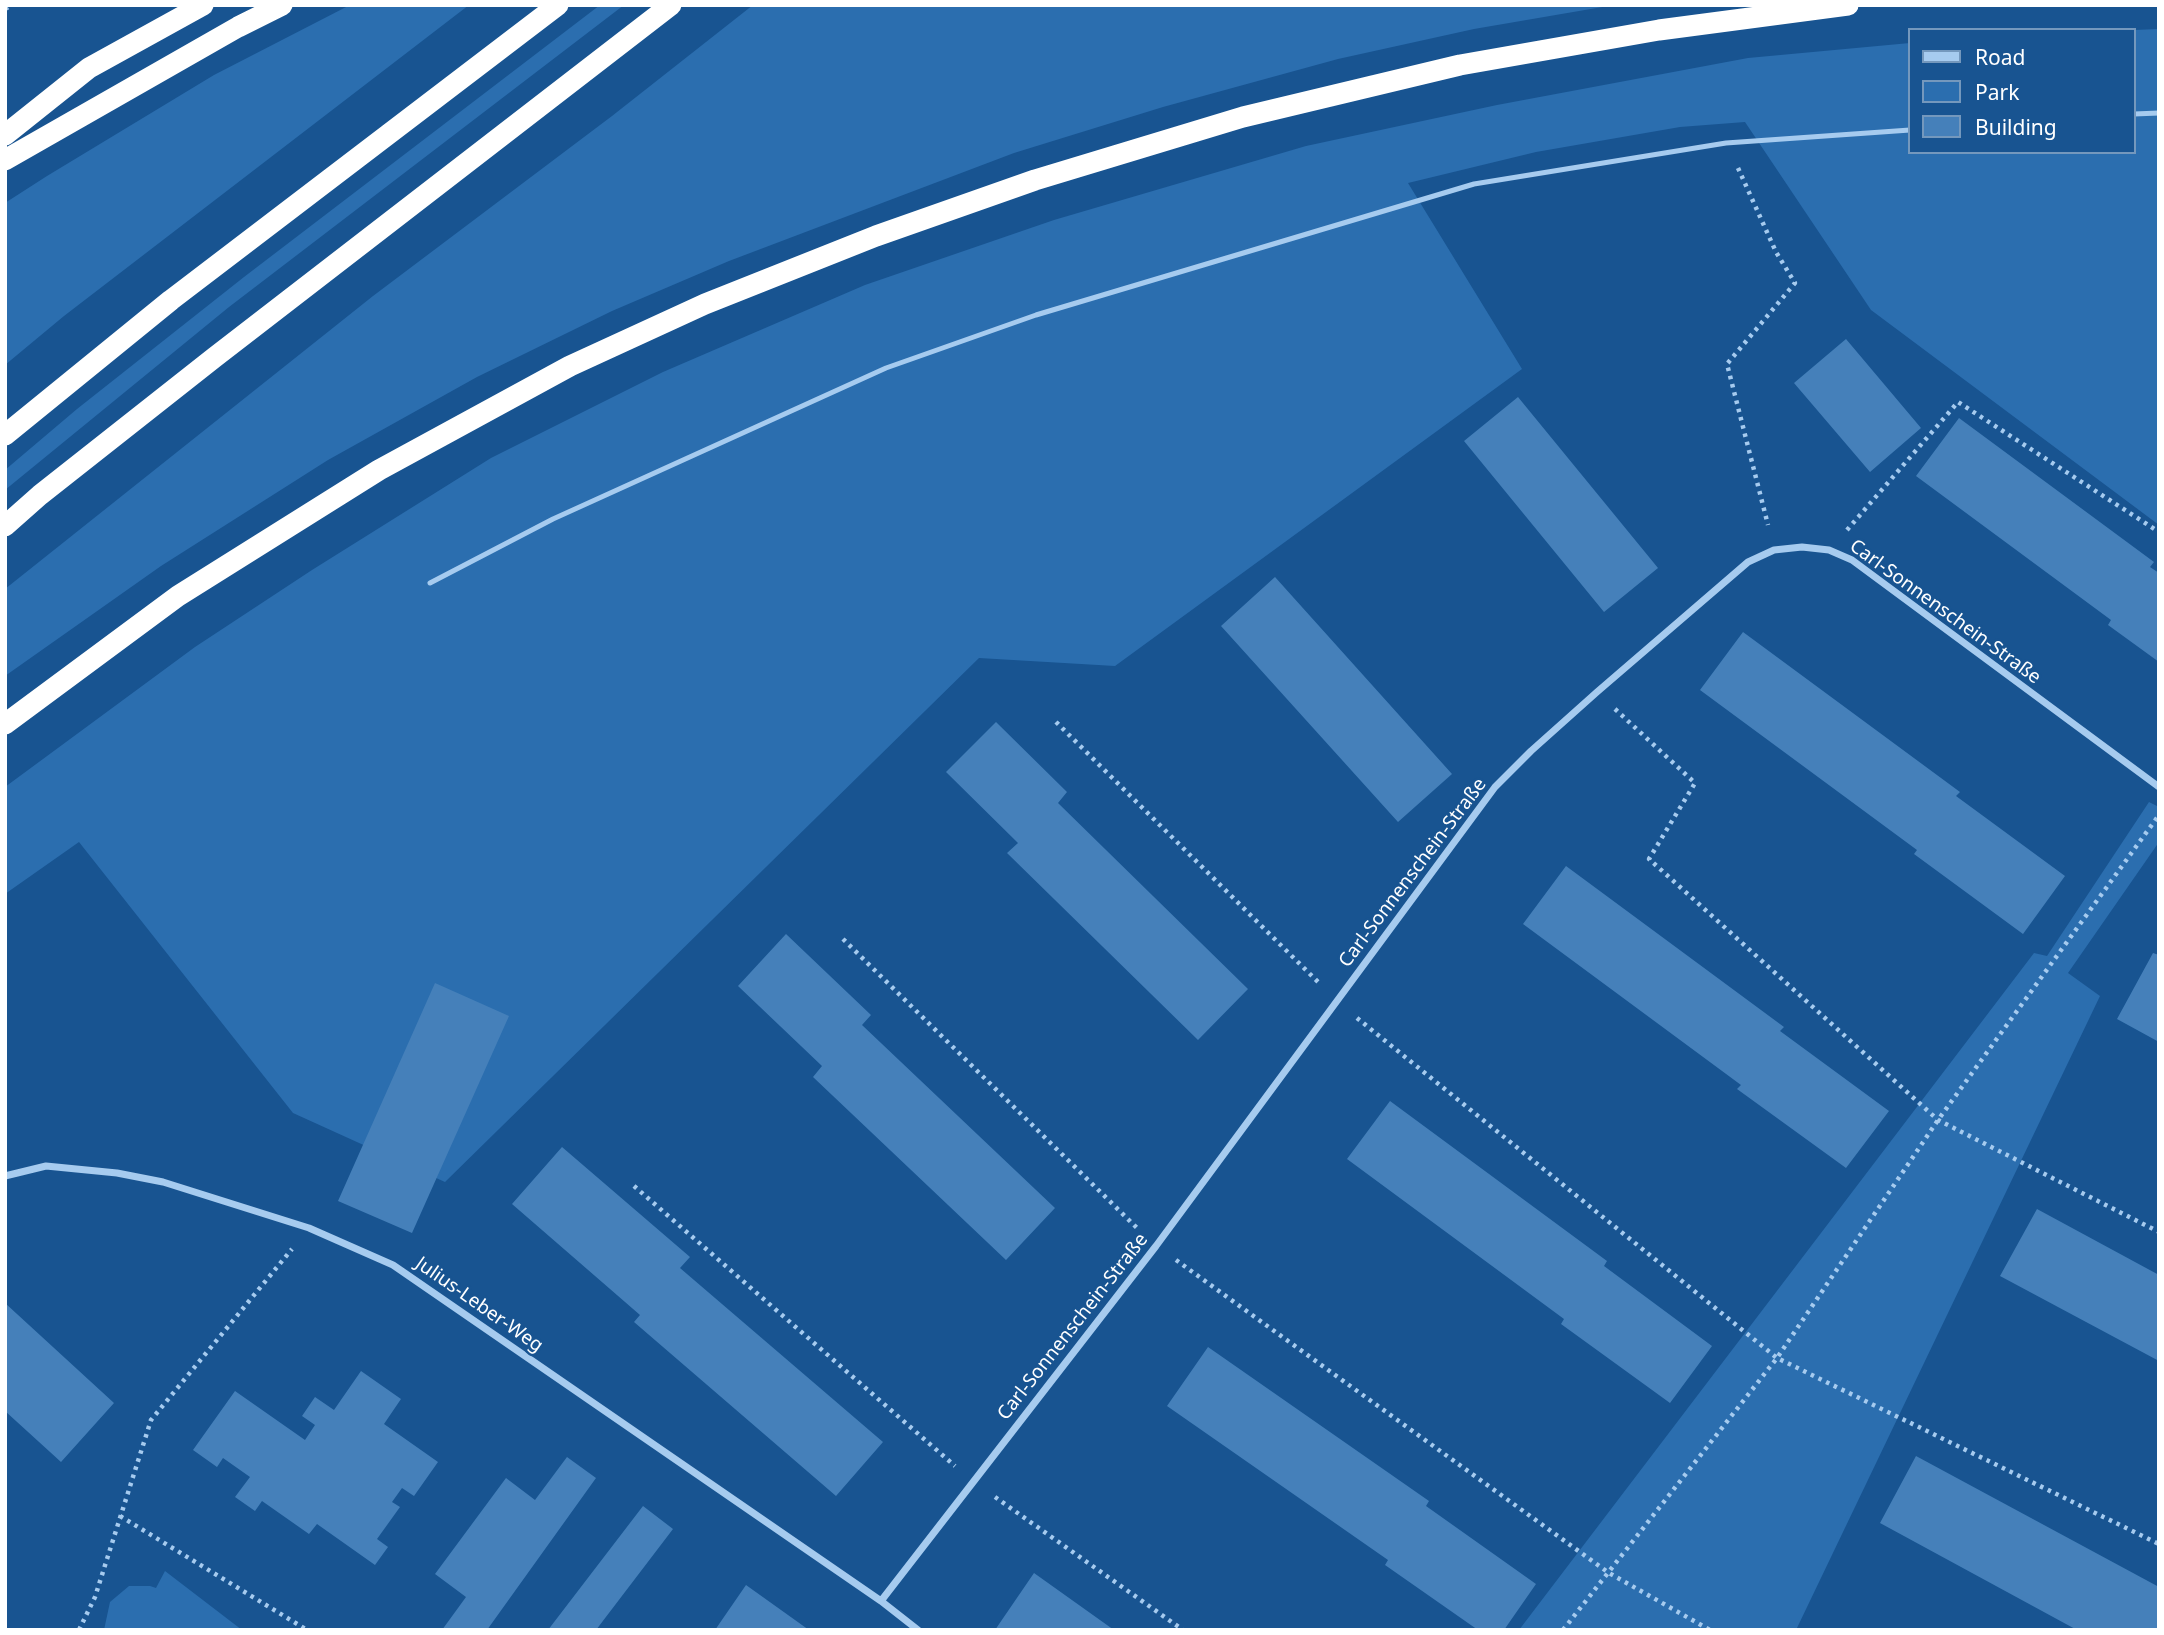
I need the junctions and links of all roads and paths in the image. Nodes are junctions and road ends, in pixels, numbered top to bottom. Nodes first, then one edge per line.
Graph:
1 (12, 5) edge
2 (203, 5) edge
3 (282, 5) edge
4 (558, 5) edge
5 (671, 5) edge
6 (1848, 5) edge
7 (5, 9) edge
8 (2159, 113) edge
9 (2136, 114) edge
10 (1909, 130) edge
11 (5, 135) edge
12 (1726, 143) junction
13 (5, 160) edge
14 (5, 435) edge
15 (5, 526) edge
16 (2159, 532) edge
17 (1774, 550) junction
18 (1829, 550) junction
19 (430, 583) dead end
20 (1597, 692) junction
21 (1056, 722) dead end
22 (5, 724) edge
23 (2159, 787) edge
24 (2159, 815) edge
25 (843, 939) dead end
26 (1337, 1001) junction
27 (1938, 1120) junction
28 (5, 1176) edge
29 (634, 1186) dead end
30 (309, 1228) junction
31 (2159, 1232) edge
32 (1156, 1246) junction
33 (1777, 1358) junction
34 (973, 1481) junction
35 (120, 1516) junction
36 (2159, 1544) edge
37 (1609, 1573) junction
38 (881, 1601) junction
39 (79, 1630) edge
40 (307, 1630) edge
41 (918, 1630) edge
42 (1183, 1630) edge
43 (1563, 1630) edge
44 (1710, 1630) edge

1 - 7 path
2 - 11 highway
3 - 13 highway
4 - 14 highway
5 - 15 highway
6 - 22 highway
8 - 9 lane
10 - 12 lane
12 - 17 path
12 - 19 lane
16 - 18 path
17 - 18 street, Carl-Sonnenschein-Straße
17 - 20 street, Carl-Sonnenschein-Straße
18 - 23 street, Carl-Sonnenschein-Straße
20 - 26 street, Carl-Sonnenschein-Straße
20 - 27 path
21 - 26 path
24 - 27 path
25 - 32 path
26 - 32 street, Carl-Sonnenschein-Straße
26 - 33 path
27 - 31 path
27 - 33 path
28 - 30 street, Julius-Leber-Weg
29 - 34 path
30 - 35 path
30 - 38 street, Julius-Leber-Weg
32 - 34 street, Carl-Sonnenschein-Straße
32 - 37 path
33 - 36 path
33 - 37 path
34 - 38 street, Carl-Sonnenschein-Straße
34 - 42 path
35 - 39 path
35 - 40 path
37 - 43 path
37 - 44 path
38 - 41 street

